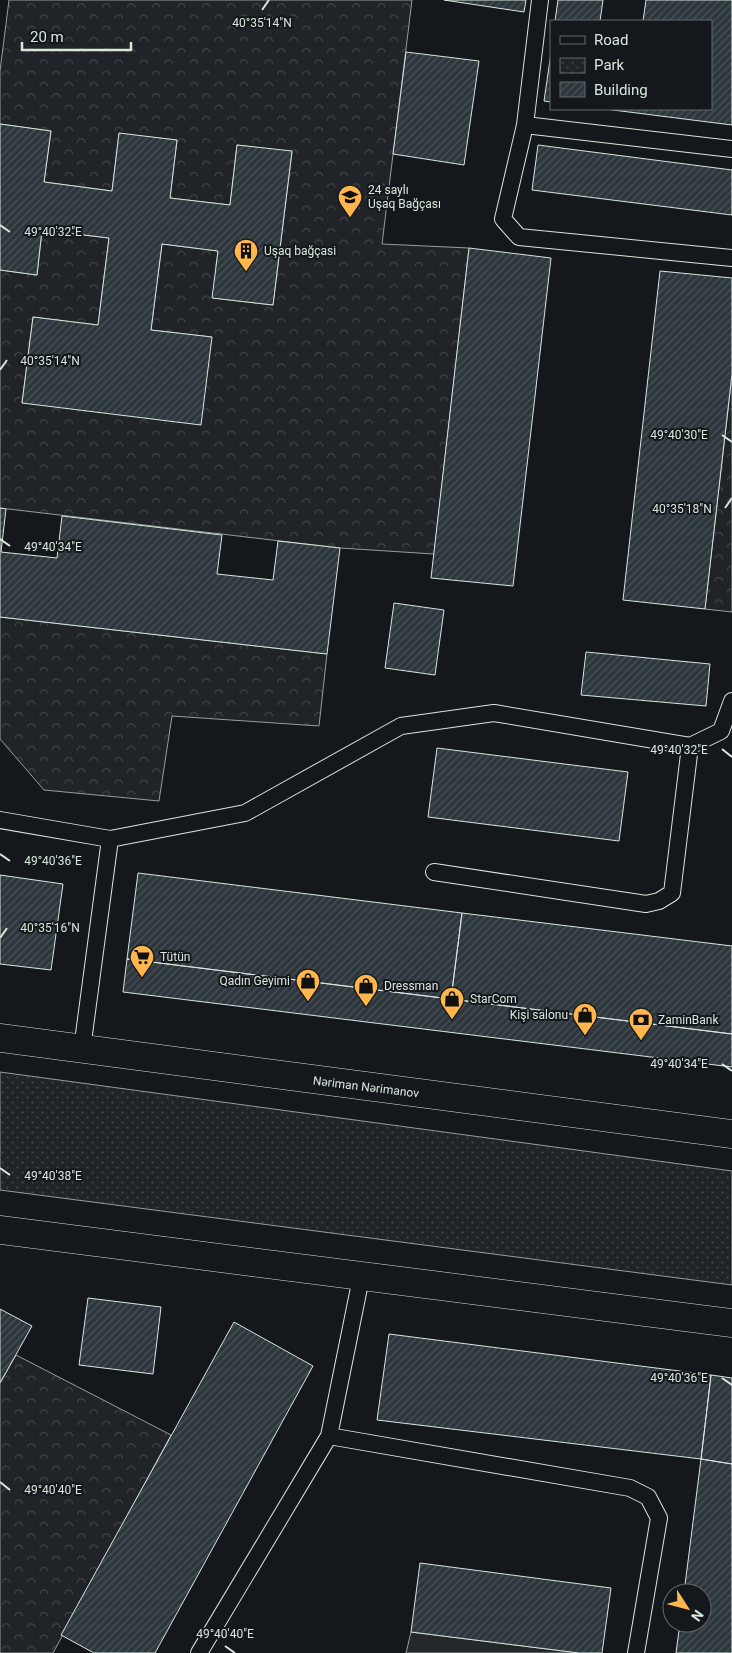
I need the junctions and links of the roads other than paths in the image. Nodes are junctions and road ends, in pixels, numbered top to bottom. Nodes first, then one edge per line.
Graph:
1 (540, 0) edge
2 (525, 125) junction
3 (732, 149) edge
4 (732, 258) edge
5 (732, 701) edge
6 (690, 746) junction
7 (0, 820) edge
8 (110, 839) junction
9 (434, 872) dead end
10 (0, 1038) edge
11 (82, 1050) junction
12 (732, 1134) edge
13 (0, 1230) edge
14 (361, 1278) junction
15 (732, 1323) edge
16 (329, 1436) junction
17 (199, 1653) edge
18 (636, 1653) edge

1 - 2 lane
2 - 3 lane
2 - 4 lane
5 - 6 lane
6 - 8 lane
6 - 9 lane
7 - 8 lane
8 - 11 lane
10 - 11 main road, Nəriman Nərimanov
11 - 12 main road, Nəriman Nərimanov
13 - 14 main road
14 - 15 main road
14 - 16 lane
16 - 17 lane
16 - 18 lane

